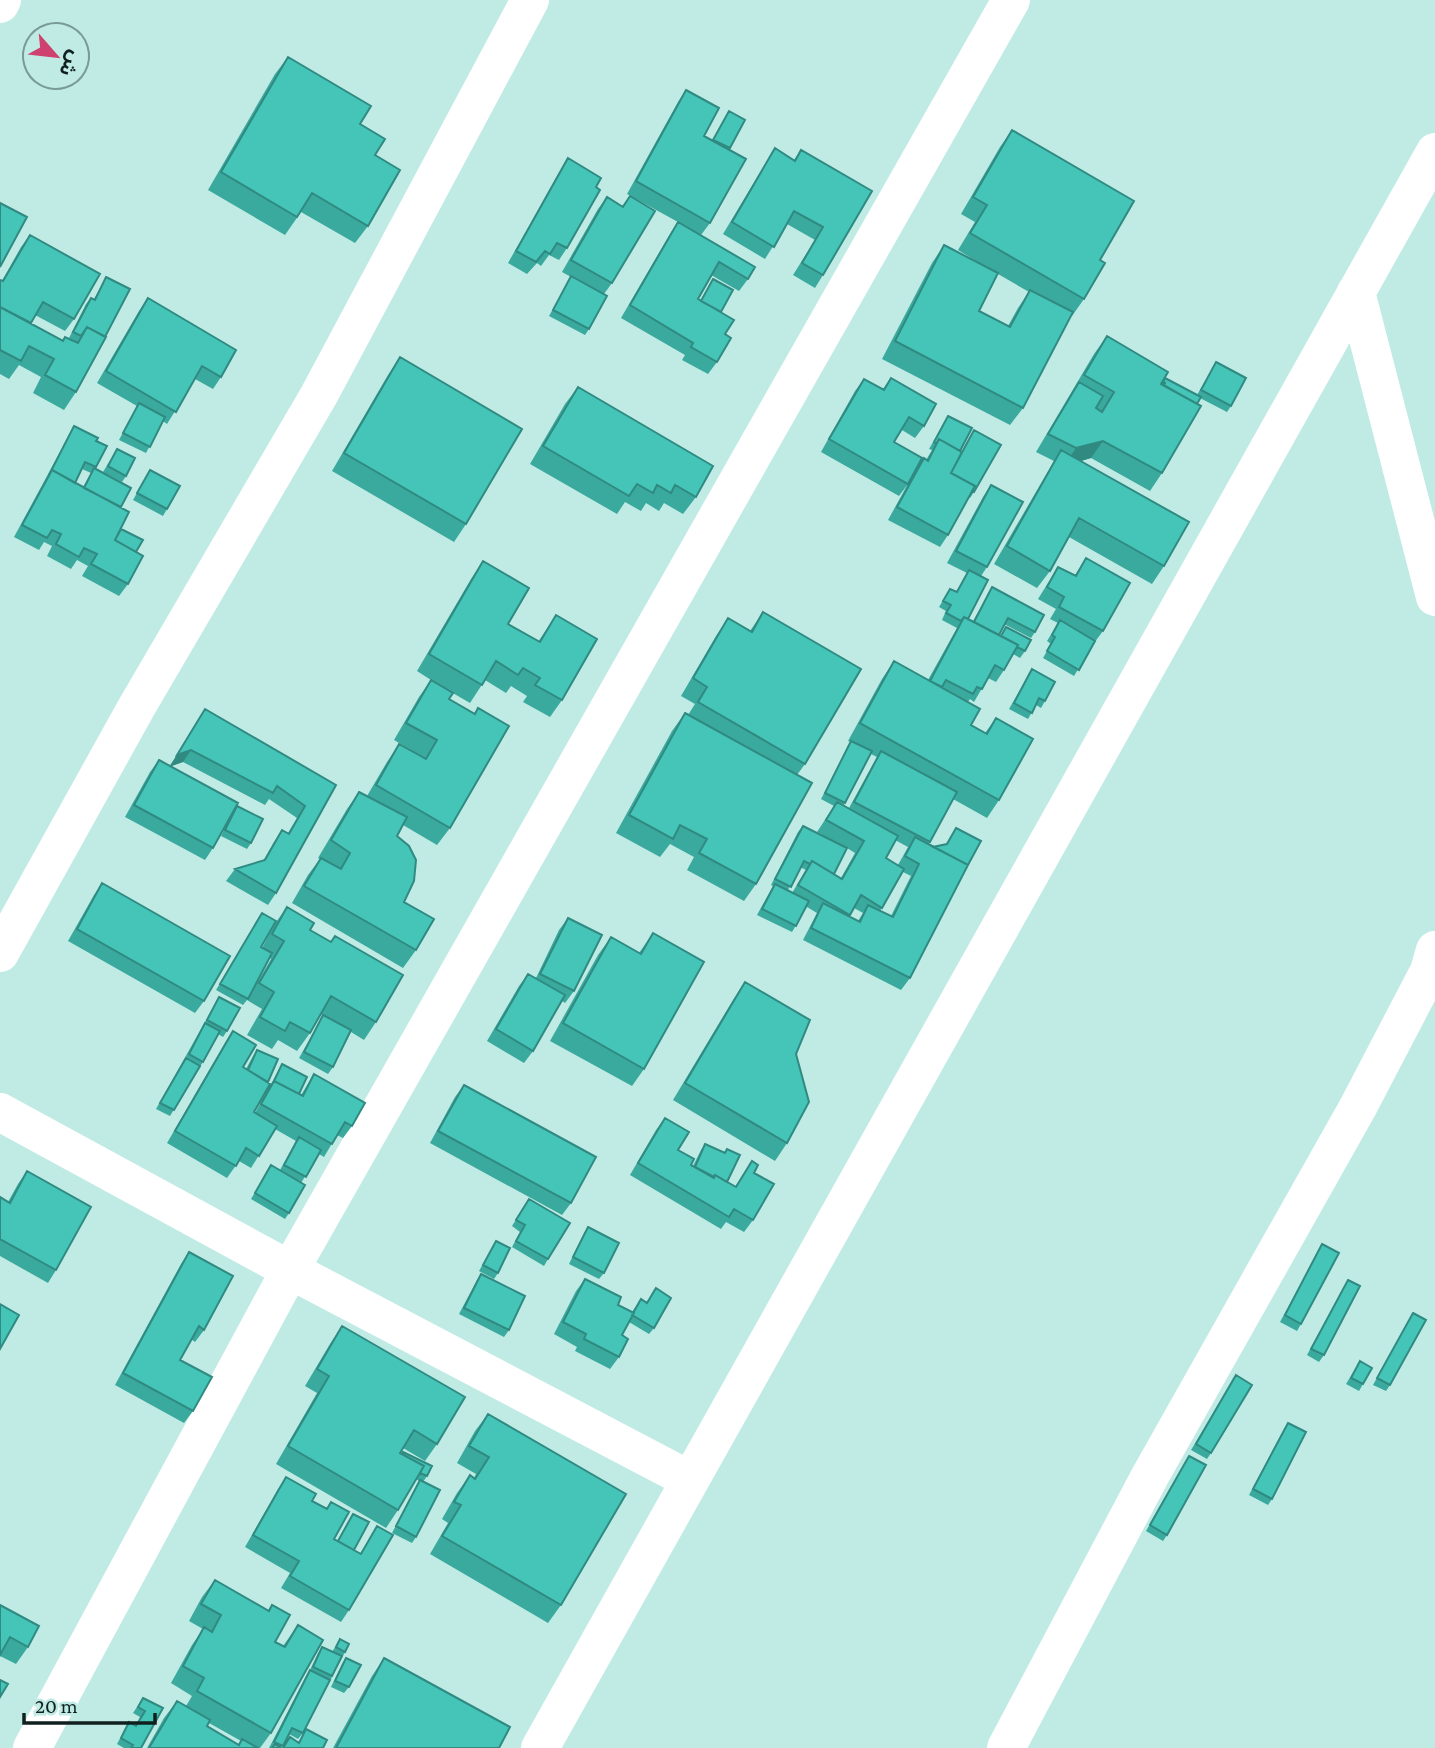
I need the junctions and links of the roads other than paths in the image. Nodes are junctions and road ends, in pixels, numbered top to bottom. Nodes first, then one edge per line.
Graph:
1 (530, 0) edge
2 (1011, 0) edge
3 (1435, 152) edge
4 (1356, 292) junction
5 (1435, 597) edge
6 (1435, 950) edge
7 (0, 953) edge
8 (0, 1112) edge
9 (290, 1270) junction
10 (690, 1480) junction
11 (32, 1748) edge
12 (540, 1748) edge
13 (1006, 1748) edge

1 - 7 street
2 - 9 street
3 - 4 street
4 - 5 street
4 - 10 street
6 - 13 street
8 - 9 street
9 - 10 street
9 - 11 street
10 - 12 street

